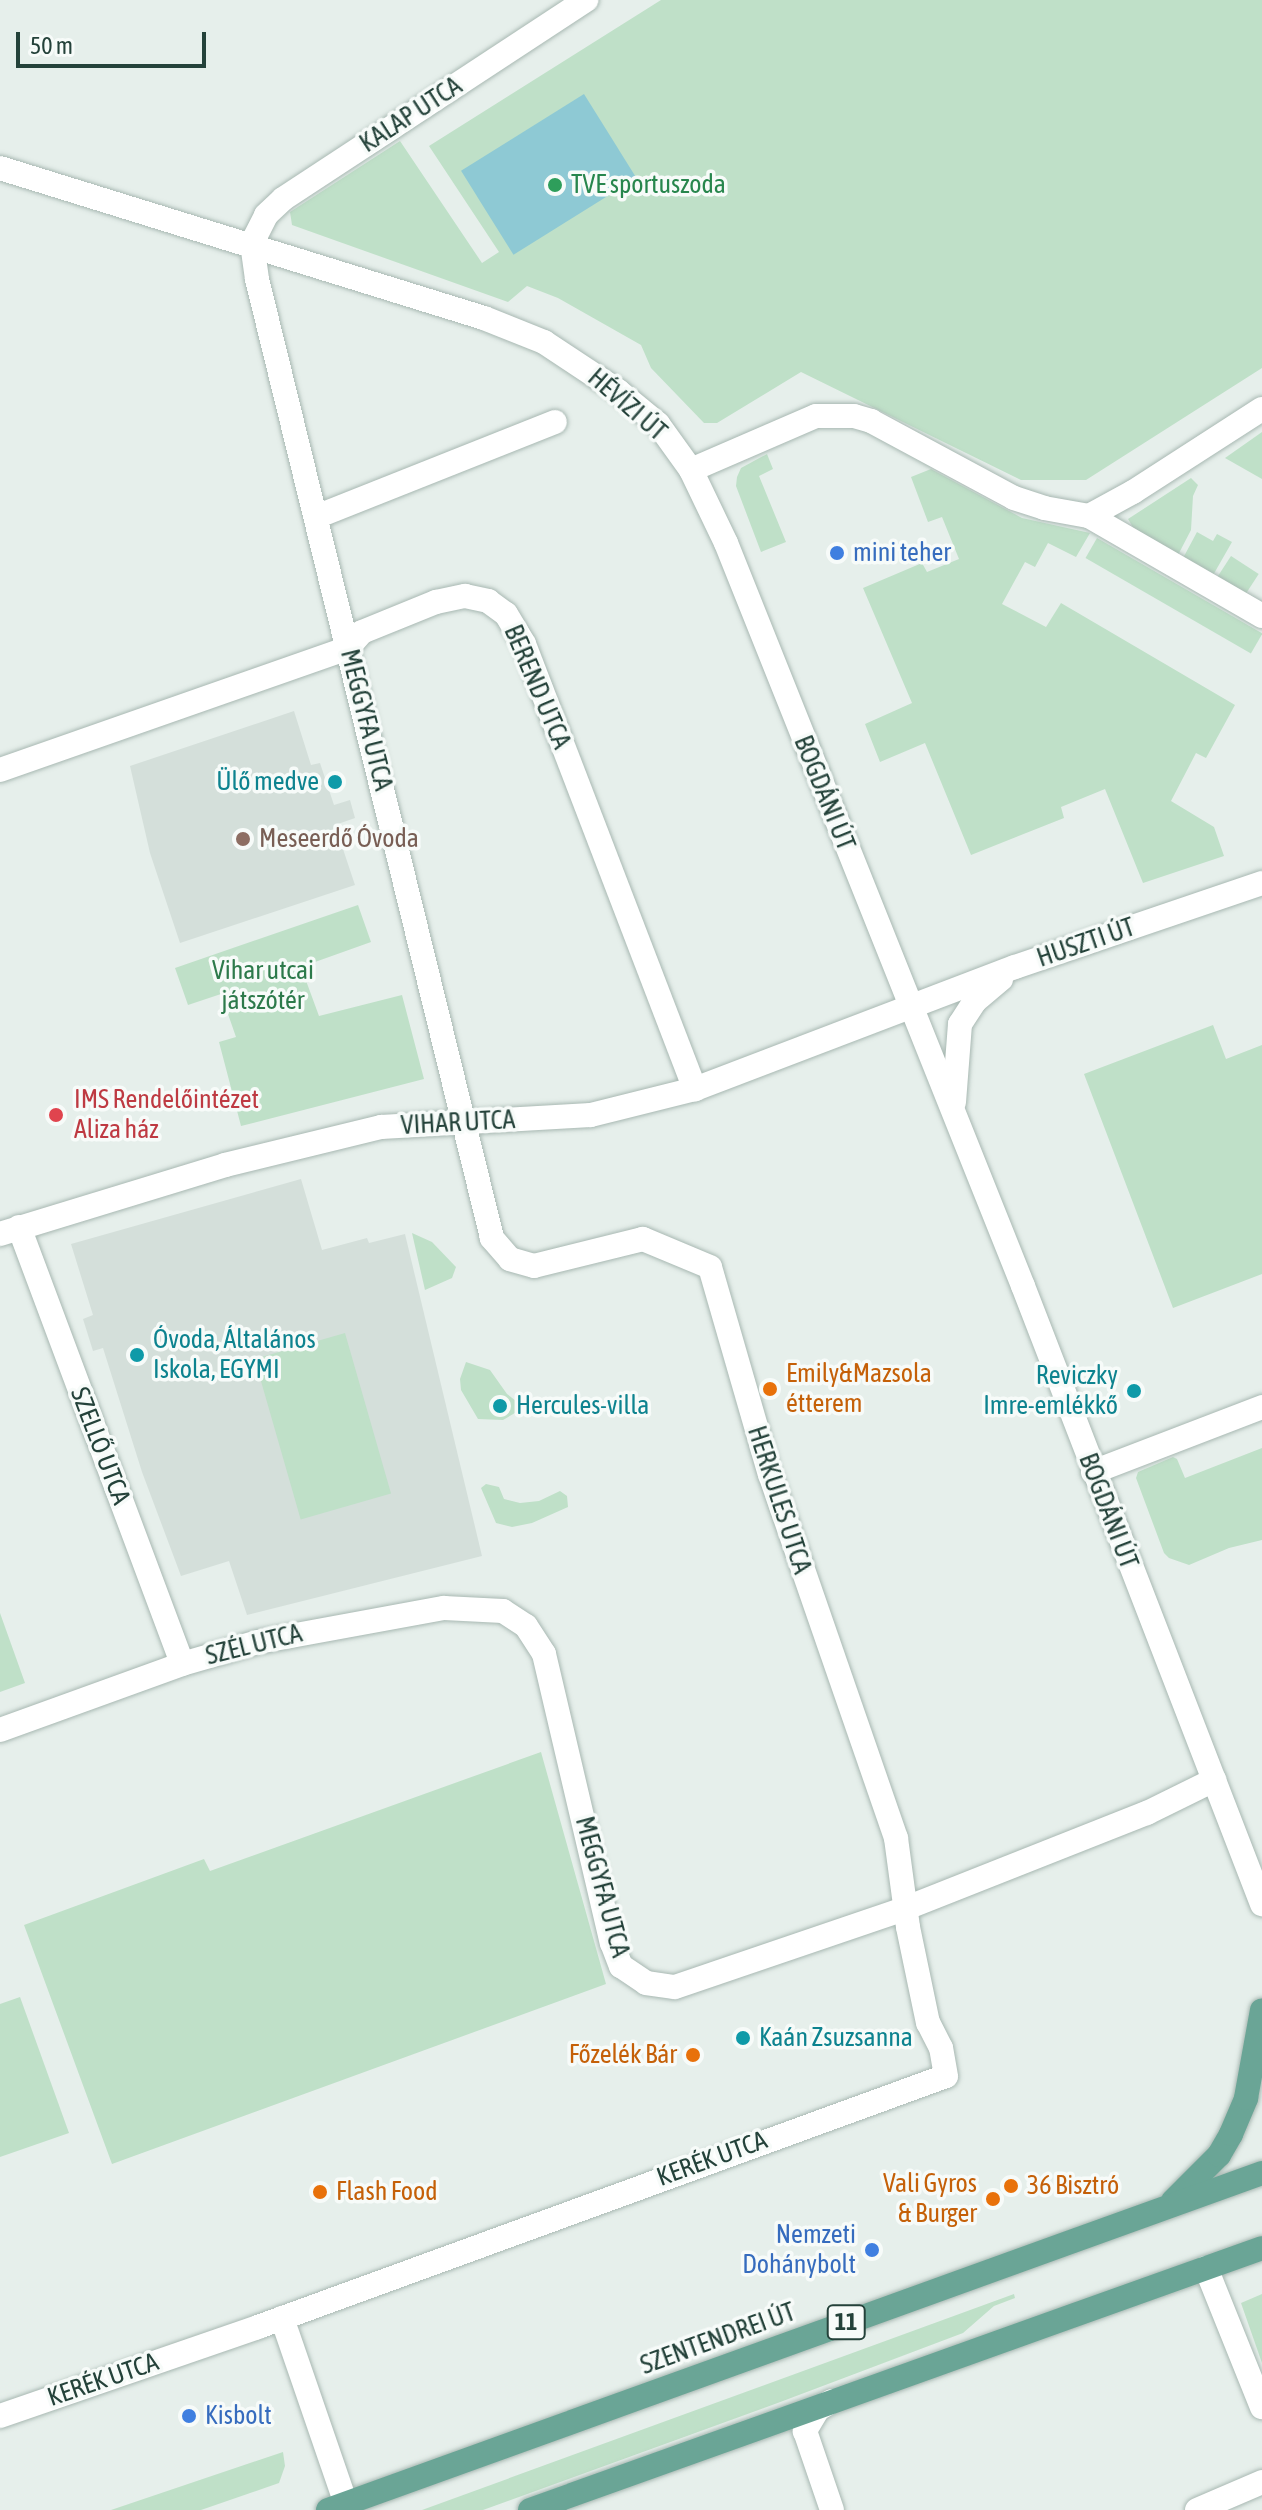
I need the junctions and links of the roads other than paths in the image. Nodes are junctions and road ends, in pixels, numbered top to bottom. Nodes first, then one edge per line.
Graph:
1 (586, 0) edge
2 (0, 168) edge
3 (252, 243) junction
4 (1262, 409) edge
5 (555, 422) dead end
6 (691, 470) junction
7 (1089, 516) junction
8 (316, 517) junction
9 (1262, 616) edge
10 (348, 648) junction
11 (0, 770) edge
12 (1262, 883) edge
13 (1015, 967) junction
14 (911, 1006) junction
15 (695, 1089) junction
16 (954, 1117) junction
17 (466, 1125) junction
18 (10, 1230) edge
19 (534, 1266) joint
20 (1262, 1407) edge
21 (1093, 1472) junction
22 (517, 1618) joint
23 (182, 1664) junction
24 (0, 1730) edge
25 (1214, 1780) junction
26 (1262, 1904) edge
27 (904, 1909) junction
28 (1262, 2010) edge
29 (1262, 2173) edge
30 (1168, 2206) junction
31 (1262, 2248) edge
32 (1206, 2268) junction
33 (282, 2318) junction
34 (832, 2400) junction
35 (1262, 2407) edge
36 (0, 2416) edge
37 (1262, 2482) edge
38 (341, 2508) edge
39 (1206, 2508) edge
40 (530, 2510) edge
41 (832, 2510) edge

1 - 3 street, KALAP UTCA
2 - 3 street, HÉVÍZI ÚT
3 - 6 street, HÉVÍZI ÚT
3 - 8 street, MEGGYFA UTCA
4 - 7 street
5 - 8 street
6 - 7 street
6 - 14 street, BOGDÁNI ÚT
7 - 9 street
8 - 10 street, MEGGYFA UTCA
10 - 11 street, BEREND UTCA
10 - 15 street, BEREND UTCA
10 - 17 street, MEGGYFA UTCA
12 - 13 street, HUSZTI ÚT
13 - 14 street, HUSZTI ÚT
13 - 16 street, BOGDÁNI ÚT
14 - 15 street, VIHAR UTCA
14 - 16 street, BOGDÁNI ÚT
15 - 17 street, VIHAR UTCA
16 - 21 street, BOGDÁNI ÚT
17 - 18 street, VIHAR UTCA
17 - 19 street, MEGGYFA UTCA
18 - 23 street, SZELLŐ UTCA
19 - 27 street, HERKULES UTCA
20 - 21 street
21 - 25 street, BOGDÁNI ÚT
22 - 23 street, SZÉL UTCA
22 - 27 street, MEGGYFA UTCA
23 - 24 street, SZÉL UTCA
25 - 26 street, BOGDÁNI ÚT
25 - 27 street
27 - 33 street, KERÉK UTCA
28 - 30 main road
29 - 30 main road, SZENTENDREI ÚT / 11
30 - 38 main road, SZENTENDREI ÚT / 11
31 - 32 main road
32 - 34 main road
32 - 35 street
33 - 36 street, KERÉK UTCA
33 - 38 street
34 - 40 main road
34 - 41 street
37 - 39 street

